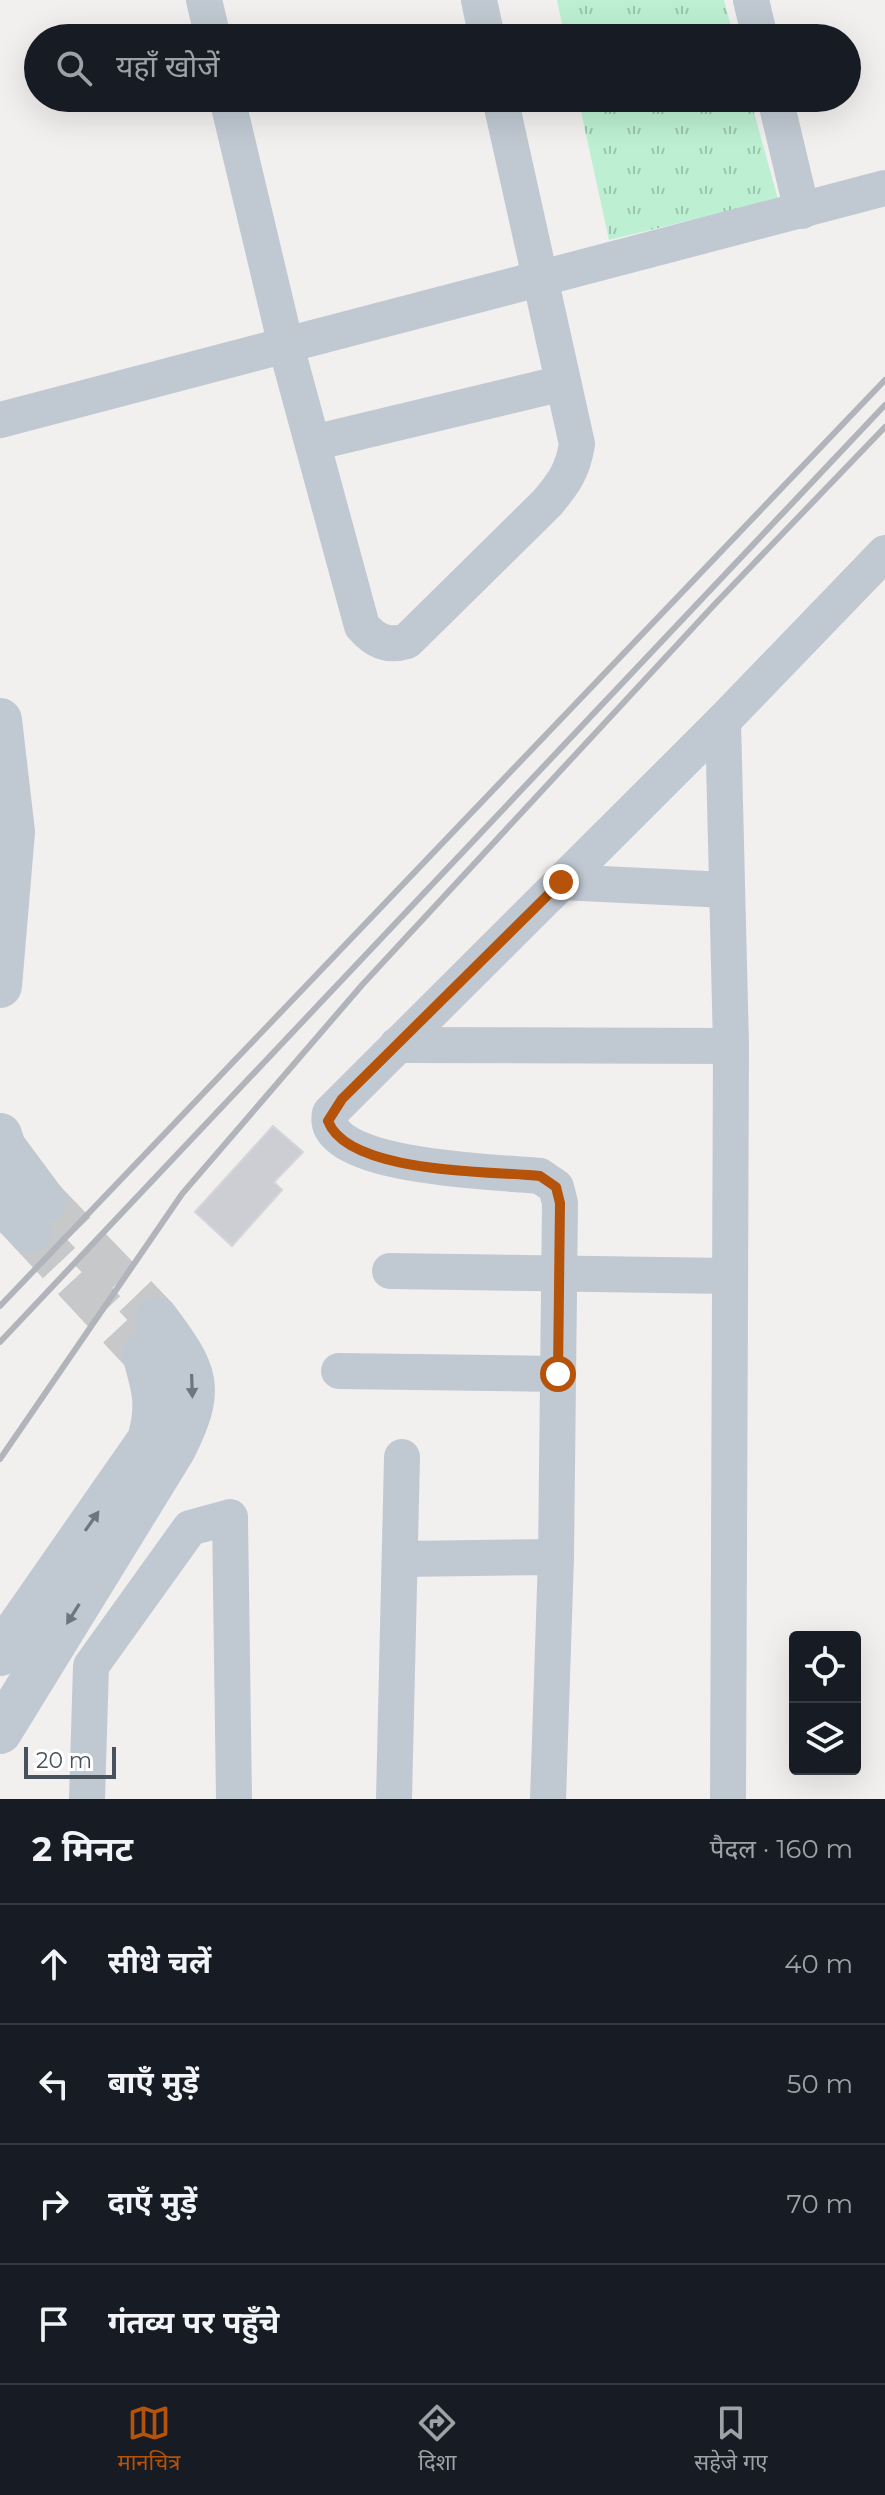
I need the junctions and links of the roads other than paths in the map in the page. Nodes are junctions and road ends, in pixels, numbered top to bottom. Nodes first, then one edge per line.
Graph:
1 (204, 0) edge
2 (479, 0) edge
3 (751, 0) edge
4 (210, 24) edge
5 (484, 24) edge
6 (757, 24) edge
7 (230, 112) edge
8 (503, 112) edge
9 (778, 112) edge
10 (885, 188) edge
11 (802, 211) junction
12 (538, 279) junction
13 (286, 346) junction
14 (563, 383) junction
15 (0, 420) edge
16 (313, 443) junction
17 (885, 553) edge
18 (0, 720) edge
19 (723, 721) junction
20 (561, 882) junction
21 (727, 890) junction
22 (0, 986) edge
23 (397, 1045) junction
24 (731, 1046) junction
25 (2, 1141) edge
26 (24, 1211) tunnel mouth
27 (390, 1271) dead end
28 (559, 1275) junction
29 (730, 1276) junction
30 (339, 1371) dead end
31 (558, 1374) junction
32 (402, 1457) dead end
33 (556, 1557) junction
34 (401, 1559) junction
35 (0, 1654) edge
36 (0, 1732) edge
37 (87, 1799) edge
38 (234, 1799) edge
39 (394, 1799) edge
40 (548, 1799) edge
41 (728, 1799) edge

1 - 4 street
2 - 5 street
3 - 6 street
7 - 13 street
8 - 12 street
9 - 11 street
10 - 11 street
11 - 12 street
12 - 13 street
12 - 14 street
13 - 15 street
13 - 16 street
14 - 16 street
14 - 16 street
17 - 19 street
18 - 22 street
19 - 20 street
19 - 21 street
20 - 21 street
20 - 23 street
21 - 24 street
23 - 24 street
23 - 28 street
24 - 29 street
25 - 26 street
27 - 28 street
28 - 29 street
28 - 31 street
29 - 41 street
30 - 31 street
31 - 33 street
32 - 34 street
33 - 34 street
33 - 40 street
34 - 39 street
35 -> 36 street
37 - 38 street

